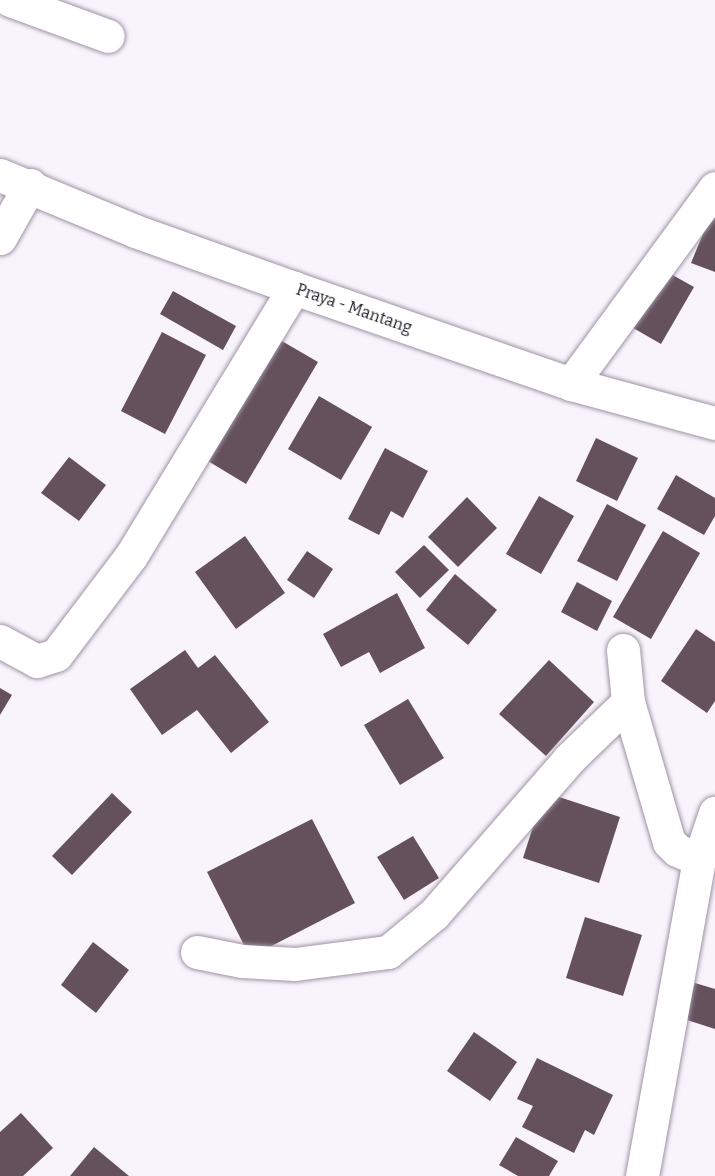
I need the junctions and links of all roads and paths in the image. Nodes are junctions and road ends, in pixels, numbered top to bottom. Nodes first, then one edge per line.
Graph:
1 (10, 0) edge
2 (108, 36) dead end
3 (15, 180) edge
4 (715, 188) edge
5 (0, 238) edge
6 (294, 288) junction
7 (571, 384) junction
8 (715, 423) edge
9 (0, 640) edge
10 (623, 650) dead end
11 (628, 702) junction
12 (715, 813) edge
13 (699, 860) junction
14 (197, 951) dead end
15 (642, 1176) edge

1 - 2 street
3 - 5 street
3 - 6 street, Praya - Mantang
4 - 7 street
6 - 7 street, Praya - Mantang
6 - 9 street
7 - 8 street, Praya - Mantang
10 - 11 street
11 - 13 street
11 - 14 street
12 - 13 street
13 - 15 street

